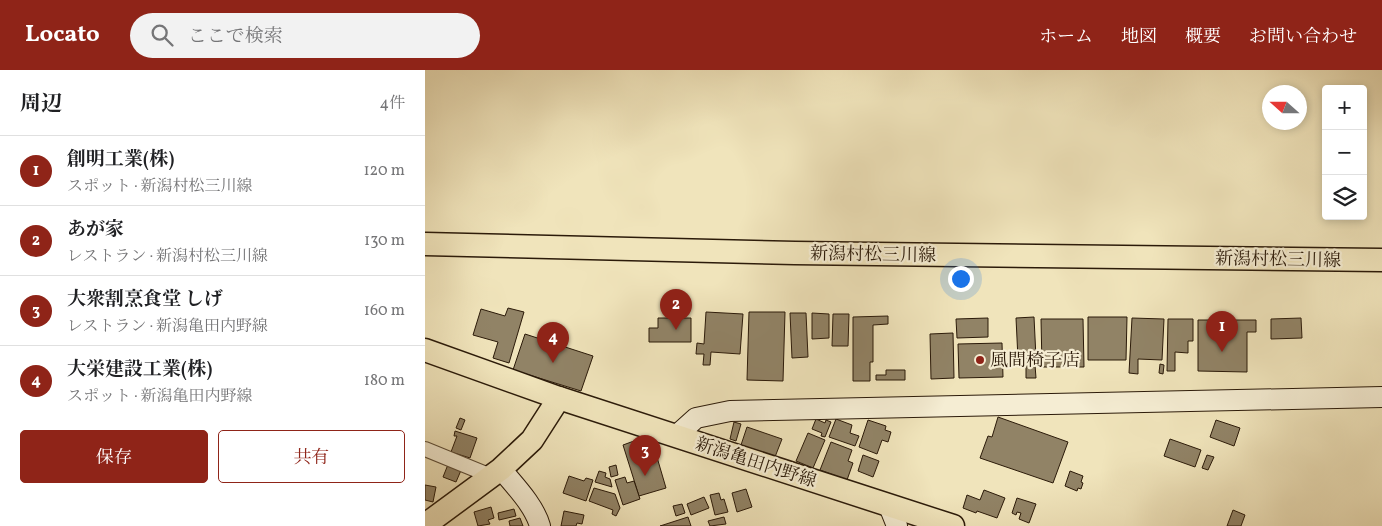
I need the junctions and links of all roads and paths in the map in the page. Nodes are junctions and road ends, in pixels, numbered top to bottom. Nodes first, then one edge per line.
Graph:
1 (425, 244) edge
2 (1382, 260) edge
3 (426, 352) edge
4 (1382, 397) edge
5 (559, 398) junction
6 (676, 436) junction
7 (425, 449) edge
8 (496, 472) junction
9 (893, 516) edge
10 (425, 525) edge
11 (540, 526) edge
12 (953, 526) edge

1 - 2 main road, 新潟村松三川線
3 - 5 main road, 新潟亀田内野線
4 - 6 street
5 - 6 main road, 新潟亀田内野線
5 - 8 main road
6 - 9 main road, 新潟亀田内野線
7 - 8 street
8 - 10 main road
8 - 11 street
9 - 12 main road, 新潟亀田内野線

